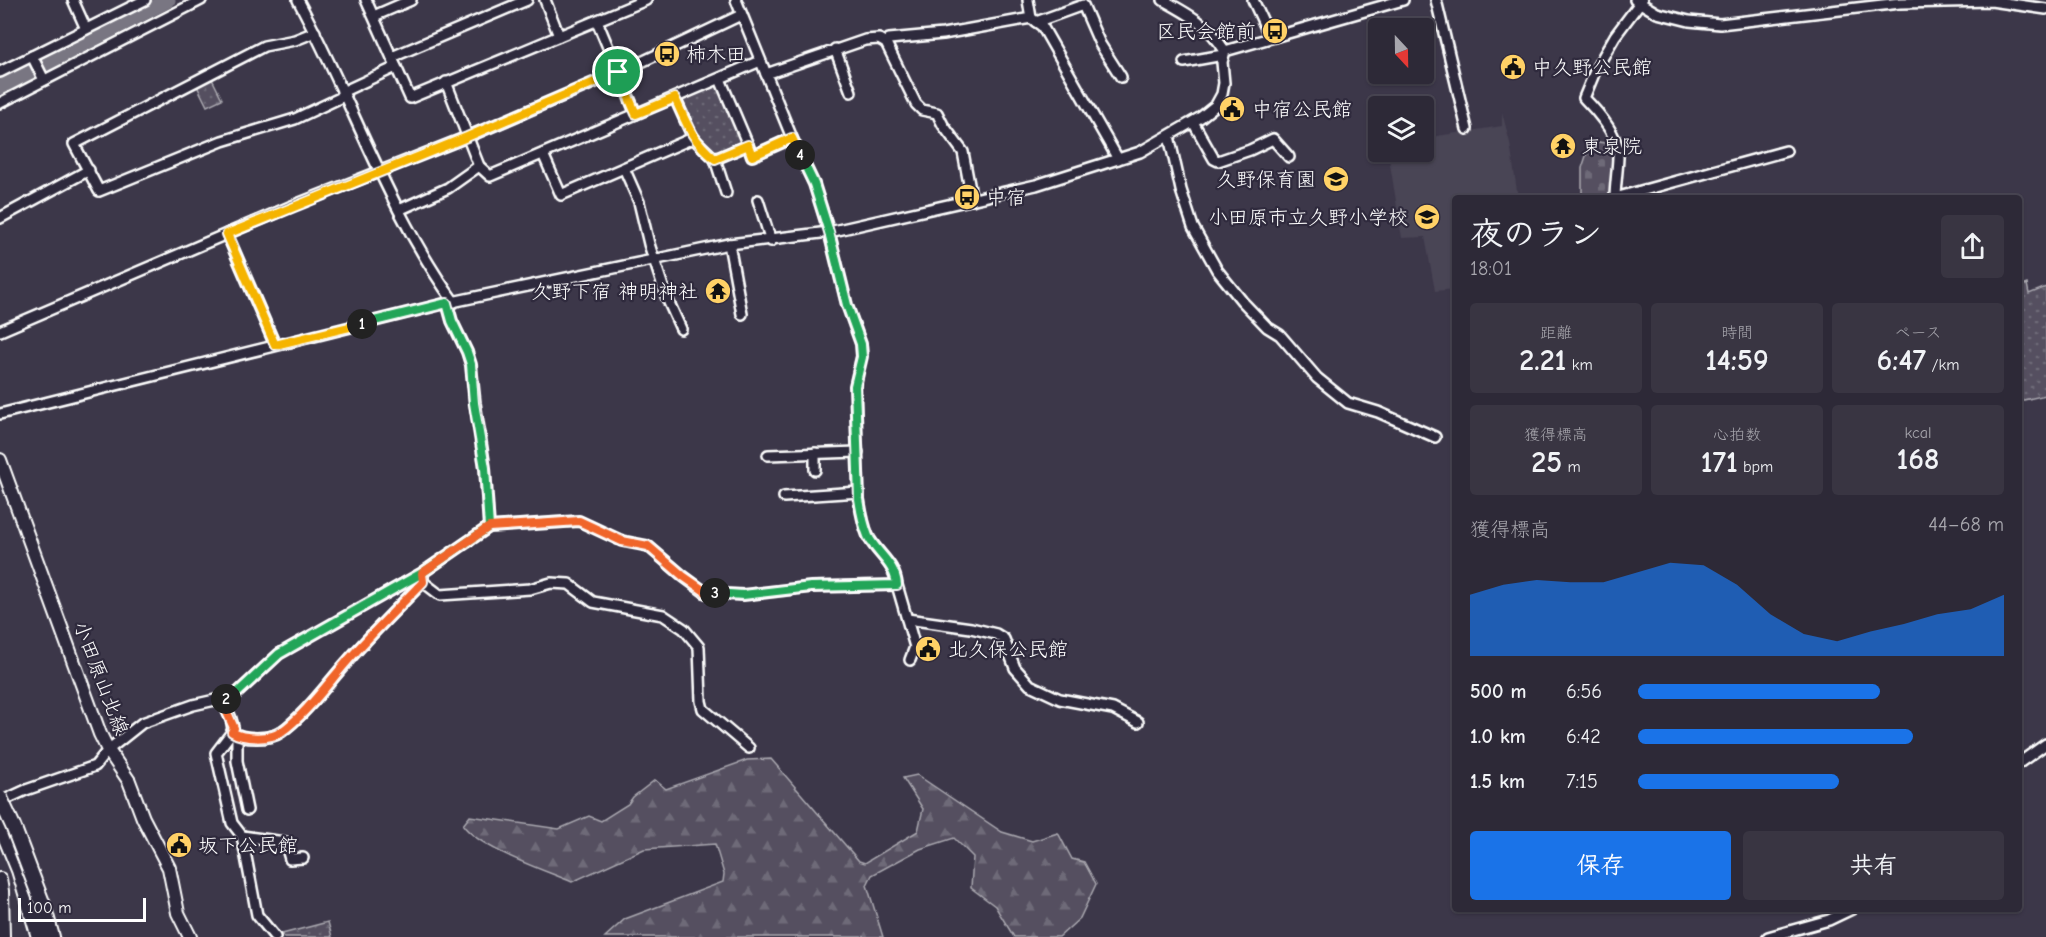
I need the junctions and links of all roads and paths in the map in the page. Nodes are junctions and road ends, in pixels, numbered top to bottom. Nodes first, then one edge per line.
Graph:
1 (73, 0) edge
2 (145, 0) edge
3 (201, 0) edge
4 (298, 0) edge
5 (366, 0) edge
6 (411, 0) edge
7 (527, 0) edge
8 (545, 0) edge
9 (646, 0) edge
10 (736, 0) edge
11 (1028, 0) edge
12 (1163, 0) edge
13 (1253, 0) edge
14 (1403, 0) edge
15 (1436, 0) edge
16 (1639, 1) edge
17 (190, 2) edge
18 (2046, 9) edge
19 (741, 15) junction
20 (374, 16) junction
21 (1033, 20) junction
22 (597, 21) junction
23 (86, 29) junction
24 (315, 32) junction
25 (559, 36) junction
26 (1270, 37) junction
27 (886, 43) junction
28 (835, 49) junction
29 (1224, 53) junction
30 (32, 56) junction
31 (392, 57) junction
32 (760, 61) junction
33 (1184, 62) dead end
34 (396, 67) junction
35 (0, 72) edge
36 (618, 72) junction
37 (766, 74) junction
38 (1121, 77) dead end
39 (720, 79) junction
40 (44, 80) junction
41 (446, 82) junction
42 (851, 92) dead end
43 (343, 94) junction
44 (675, 98) junction
45 (0, 103) edge
46 (636, 114) junction
47 (1193, 122) junction
48 (1467, 129) dead end
49 (1169, 136) junction
50 (467, 137) junction
51 (693, 138) junction
52 (792, 138) junction
53 (748, 145) junction
54 (1786, 151) dead end
55 (543, 154) junction
56 (1289, 157) dead end
57 (715, 159) junction
58 (1118, 159) junction
59 (479, 166) junction
60 (624, 168) junction
61 (89, 170) junction
62 (380, 173) junction
63 (726, 193) dead end
64 (1616, 195) edge
65 (1627, 195) edge
66 (758, 200) dead end
67 (972, 200) junction
68 (399, 210) junction
69 (0, 218) edge
70 (829, 232) junction
71 (227, 234) junction
72 (771, 241) junction
73 (729, 244) junction
74 (654, 261) junction
75 (451, 302) junction
76 (742, 314) dead end
77 (681, 329) dead end
78 (0, 331) edge
79 (275, 345) junction
80 (0, 414) edge
81 (1435, 437) dead end
82 (858, 452) junction
83 (814, 453) junction
84 (768, 455) dead end
85 (0, 462) edge
86 (815, 470) dead end
87 (859, 492) junction
88 (784, 497) dead end
89 (489, 527) junction
90 (423, 577) junction
91 (897, 585) junction
92 (908, 620) junction
93 (910, 660) dead end
94 (222, 701) junction
95 (1138, 722) dead end
96 (235, 734) junction
97 (2046, 744) edge
98 (749, 748) dead end
99 (108, 750) junction
100 (2022, 761) edge
101 (0, 798) edge
102 (0, 802) edge
103 (248, 810) dead end
104 (0, 824) edge
105 (242, 836) junction
106 (303, 858) dead end
107 (0, 879) edge
108 (37, 908) junction
109 (1846, 912) edge
110 (3, 937) edge
111 (39, 937) edge
112 (52, 937) edge
113 (190, 937) edge
114 (275, 937) edge
115 (1768, 937) edge

1 - 23 street
2 - 23 street
3 - 17 street
4 - 24 street
5 - 20 street
6 - 20 street
7 - 31 street
8 - 25 street
9 - 22 street
10 - 19 street
11 - 21 street
12 - 29 street
13 - 26 street
14 - 26 street
15 - 48 street
16 - 18 street
16 - 64 street
17 - 40 street
19 - 32 street
19 - 36 street
20 - 31 street
21 - 27 street
21 - 38 street
21 - 58 street
22 - 25 street
22 - 36 street
23 - 30 street
24 - 43 street
24 - 61 street
25 - 41 street
26 - 29 street
27 - 28 street
27 - 67 street
28 - 37 street
28 - 42 street
29 - 33 street
29 - 47 street
30 - 35 street
30 - 40 street
31 - 34 street
32 - 37 street
32 - 39 street
34 - 41 street
34 - 43 street
36 - 46 street
36 - 50 street
37 - 52 street
39 - 44 street
39 - 53 street
40 - 45 street
41 - 50 street
43 - 61 street
43 - 62 street
44 - 46 street
44 - 51 street
46 - 55 street
47 - 49 street
47 - 56 street
49 - 58 street
49 - 81 street
50 - 59 street
50 - 62 street
51 - 57 street
51 - 60 street
52 - 53 street
52 - 70 street
53 - 57 street
54 - 65 street
55 - 59 street
55 - 60 street
57 - 63 street
58 - 67 street
59 - 68 street
60 - 74 street
61 - 69 street
62 - 68 street
62 - 71 street
66 - 72 street
67 - 70 street
68 - 75 street
70 - 72 street
70 - 82 street
71 - 78 street
71 - 79 street
72 - 73 street
73 - 74 street
73 - 76 street
74 - 75 street
74 - 77 street
75 - 79 street
75 - 89 street
79 - 80 street
82 - 83 street
82 - 87 street
83 - 84 street
83 - 86 street
85 - 99 main road, 小田原山北線
87 - 88 street
87 - 91 street
89 - 90 street
89 - 91 street
90 - 94 street
90 - 96 street
90 - 98 street
91 - 92 street
92 - 93 street
92 - 95 street
94 - 96 street
94 - 99 street
96 - 103 street
96 - 105 street
97 - 100 street
99 - 102 street
99 - 113 main road, 小田原山北線
101 - 108 highway, bridge
104 - 108 highway
105 - 106 street
105 - 114 street
107 - 110 main road
108 - 111 highway
108 - 112 highway
109 - 115 street

